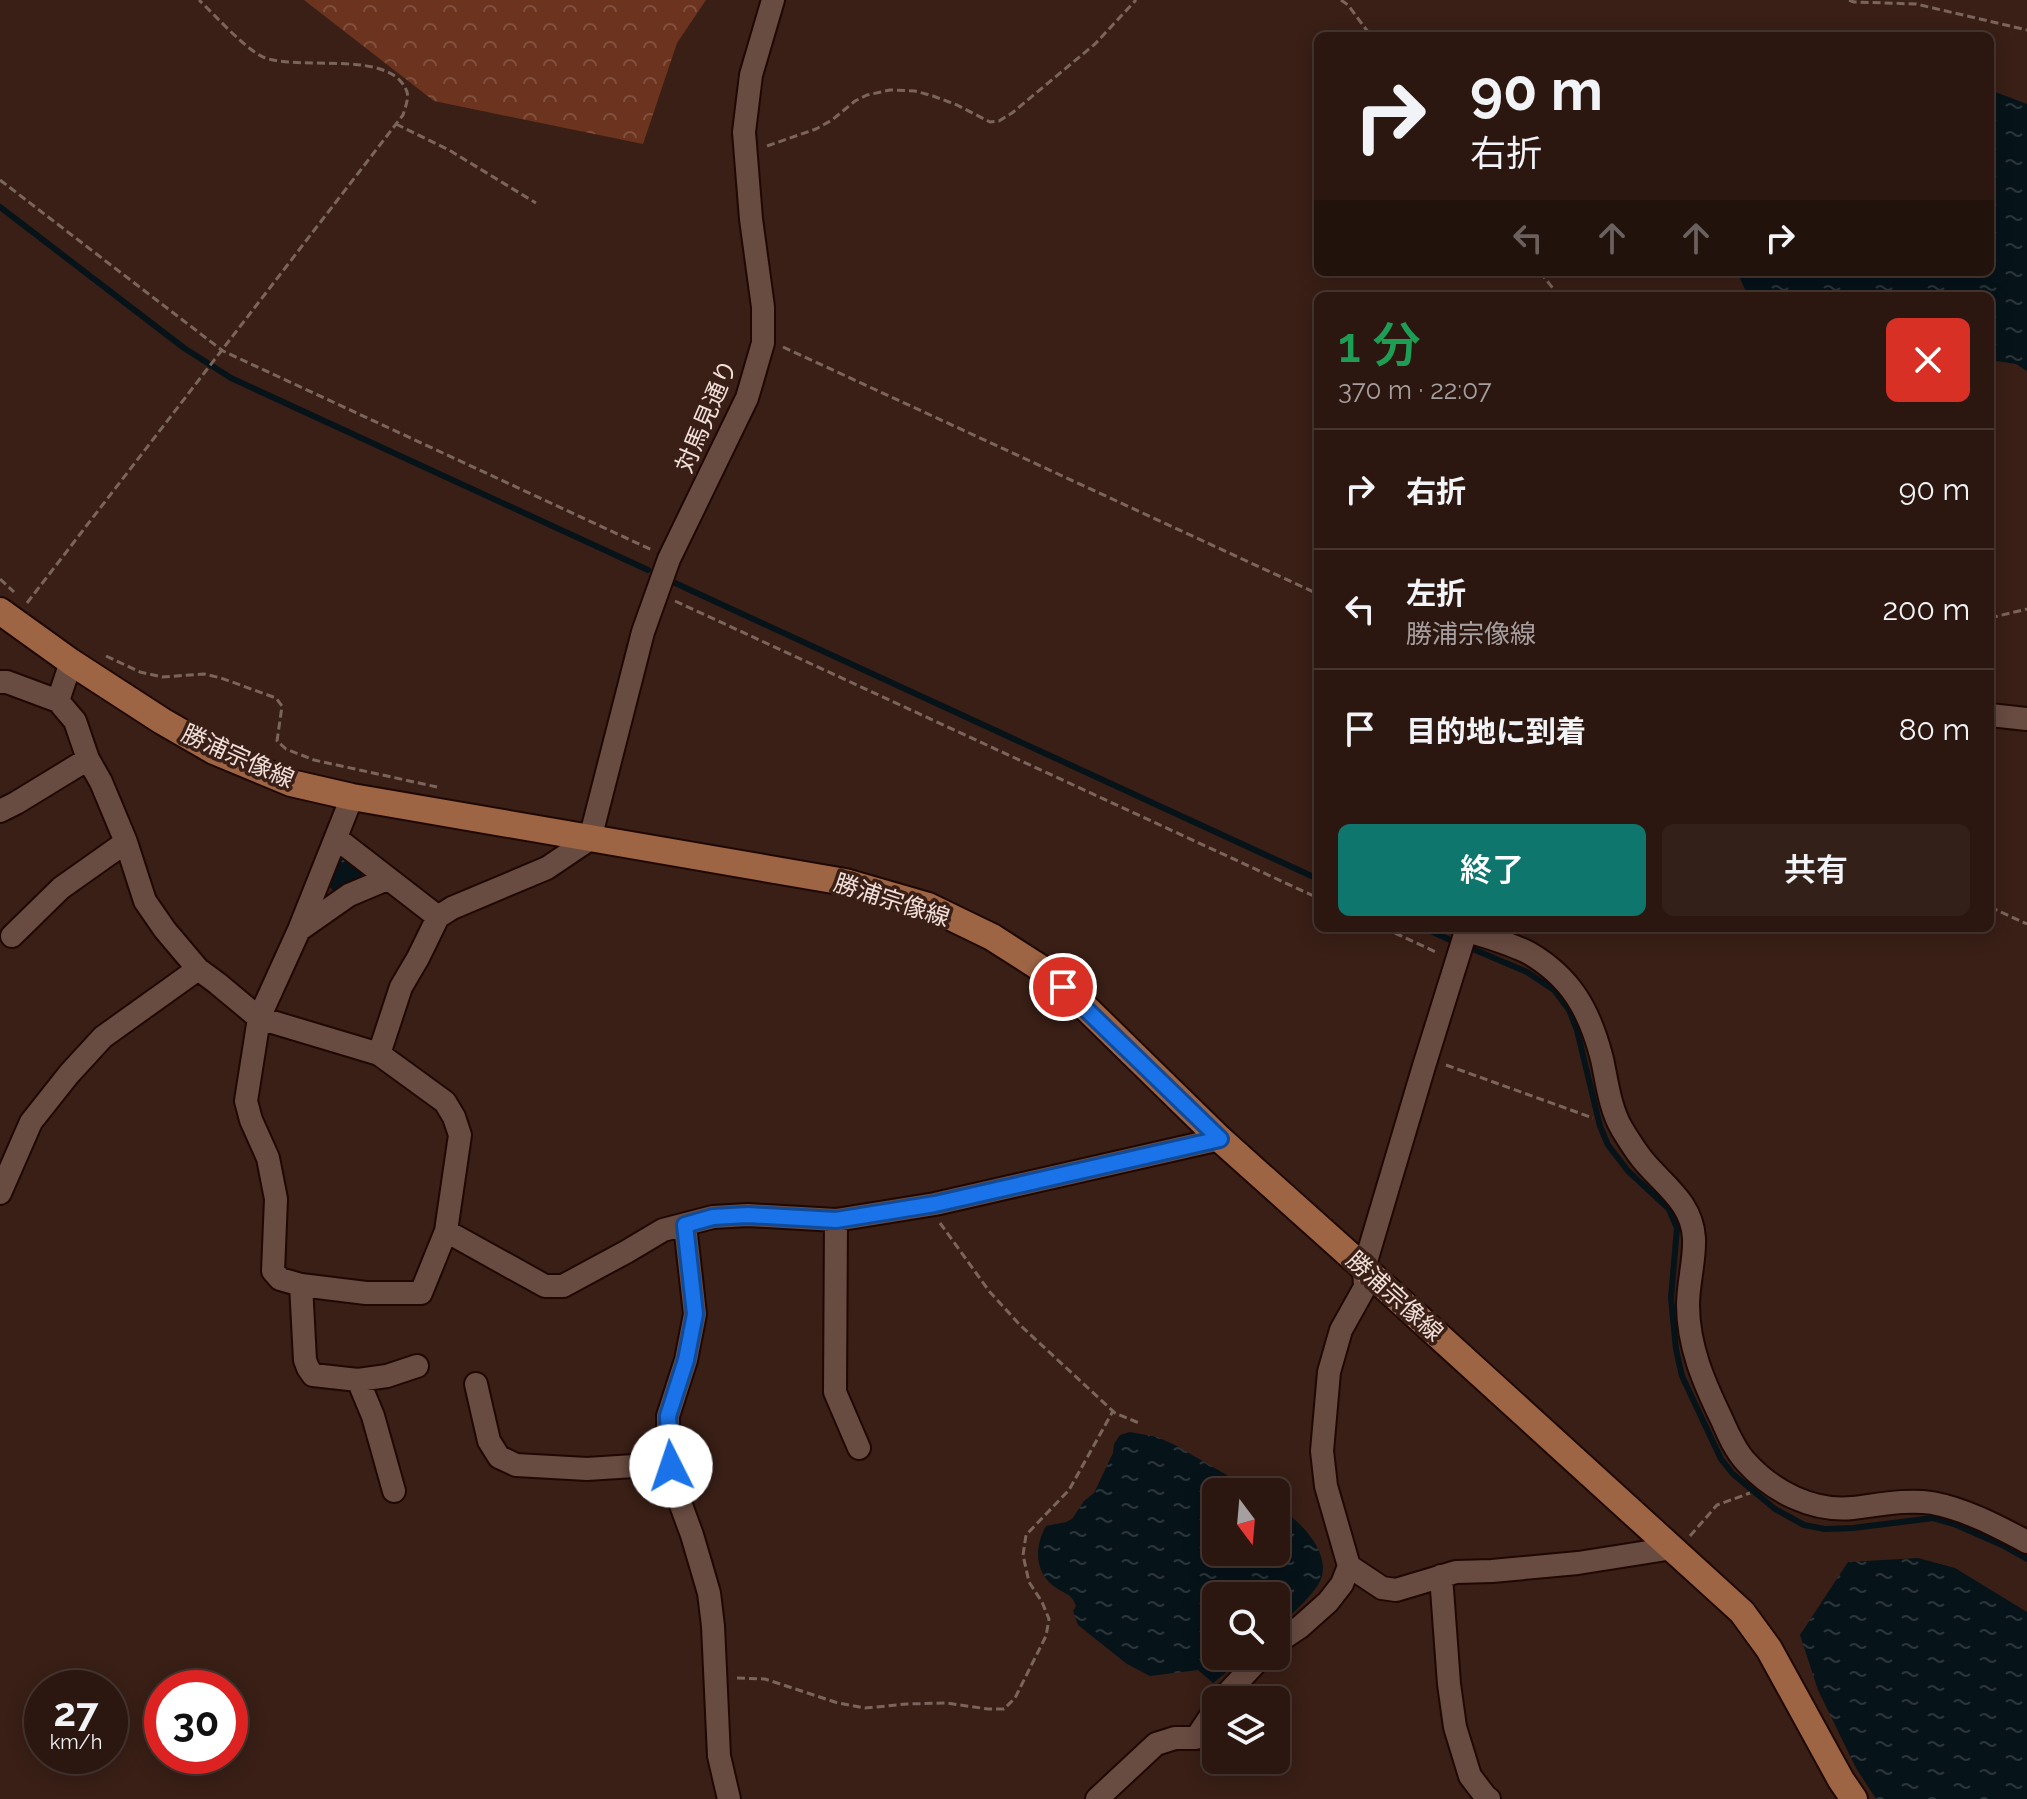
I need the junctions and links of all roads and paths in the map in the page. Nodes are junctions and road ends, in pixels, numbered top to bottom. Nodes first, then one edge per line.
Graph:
1 (199, 0) edge
2 (773, 0) edge
3 (1136, 0) edge
4 (1341, 0) edge
5 (1849, 0) edge
6 (2027, 30) edge
7 (1368, 32) edge
8 (396, 124) junction
9 (746, 158) junction
10 (0, 180) edge
11 (536, 203) dead end
12 (1543, 276) edge
13 (1556, 292) edge
14 (763, 343) junction
15 (223, 351) junction
16 (669, 559) junction
17 (1314, 592) edge
18 (657, 593) junction
19 (27, 603) dead end
20 (2027, 609) edge
21 (0, 611) edge
22 (1994, 617) edge
23 (102, 654) dead end
24 (71, 662) junction
25 (0, 682) edge
26 (58, 701) junction
27 (1994, 715) edge
28 (2027, 719) edge
29 (88, 759) junction
30 (440, 788) dead end
31 (352, 797) junction
32 (0, 811) edge
33 (336, 838) junction
34 (590, 839) junction
35 (126, 842) junction
36 (387, 879) junction
37 (1314, 896) edge
38 (1994, 909) edge
39 (438, 917) junction
40 (2027, 924) edge
41 (299, 930) junction
42 (1406, 932) edge
43 (12, 936) dead end
44 (1462, 942) edge
45 (198, 969) junction
46 (259, 1018) junction
47 (379, 1054) junction
48 (1426, 1059) junction
49 (1620, 1126) junction
50 (1220, 1139) junction
51 (0, 1193) edge
52 (935, 1204) junction
53 (836, 1220) junction
54 (685, 1225) junction
55 (446, 1231) junction
56 (1364, 1268) junction
57 (301, 1285) junction
58 (417, 1366) dead end
59 (358, 1380) junction
60 (476, 1384) dead end
61 (1113, 1411) junction
62 (1139, 1423) dead end
63 (668, 1438) junction
64 (859, 1448) dead end
65 (1763, 1478) junction
66 (394, 1491) dead end
67 (2027, 1542) edge
68 (1673, 1548) junction
69 (1349, 1566) junction
70 (1441, 1576) junction
71 (1290, 1634) edge
72 (1248, 1670) edge
73 (715, 1682) junction
74 (1233, 1686) edge
75 (1202, 1729) edge
76 (729, 1799) edge
77 (1097, 1799) edge
78 (1489, 1799) edge
79 (1854, 1799) edge

1 - 8 path
2 - 9 street, 対馬見通り
3 - 9 path
4 - 7 path
5 - 6 path
8 - 11 path
8 - 15 path
9 - 14 street, 対馬見通り
10 - 15 path
12 - 13 path
14 - 16 street, 対馬見通り
14 - 17 path
15 - 16 path
15 - 19 path
16 - 18 street, 対馬見通り
18 - 34 street, 対馬見通り
18 - 37 path
20 - 22 path
21 - 24 main road, 勝浦宗像線
23 - 30 path
24 - 26 street
24 - 31 main road, 勝浦宗像線
25 - 26 street
26 - 29 street
27 - 28 street
29 - 32 street
29 - 35 street
31 - 33 street
31 - 34 main road, 勝浦宗像線
33 - 36 street
33 - 41 street
34 - 39 street
34 - 50 main road, 勝浦宗像線
35 - 43 street
35 - 45 street
36 - 39 street
36 - 41 street
38 - 40 path
39 - 47 street
41 - 46 street
42 - 44 path
44 - 48 street
44 - 49 street
45 - 46 street
45 - 51 street
46 - 47 street
46 - 57 street
47 - 55 street
48 - 49 path
48 - 56 street
49 - 65 street
50 - 52 street
50 - 56 main road, 勝浦宗像線
52 - 53 street
52 - 61 path
53 - 54 street
53 - 64 street
54 - 55 street
54 - 63 street
55 - 57 street
56 - 68 main road, 勝浦宗像線
56 - 69 street
57 - 59 street
58 - 59 street
59 - 66 street
60 - 63 street
61 - 62 path
61 - 73 path
63 - 73 street
65 - 67 street
65 - 68 path
68 - 70 street
68 - 79 main road, 勝浦宗像線
69 - 70 street
69 - 71 street
70 - 78 street
72 - 74 street
73 - 76 street
75 - 77 street

